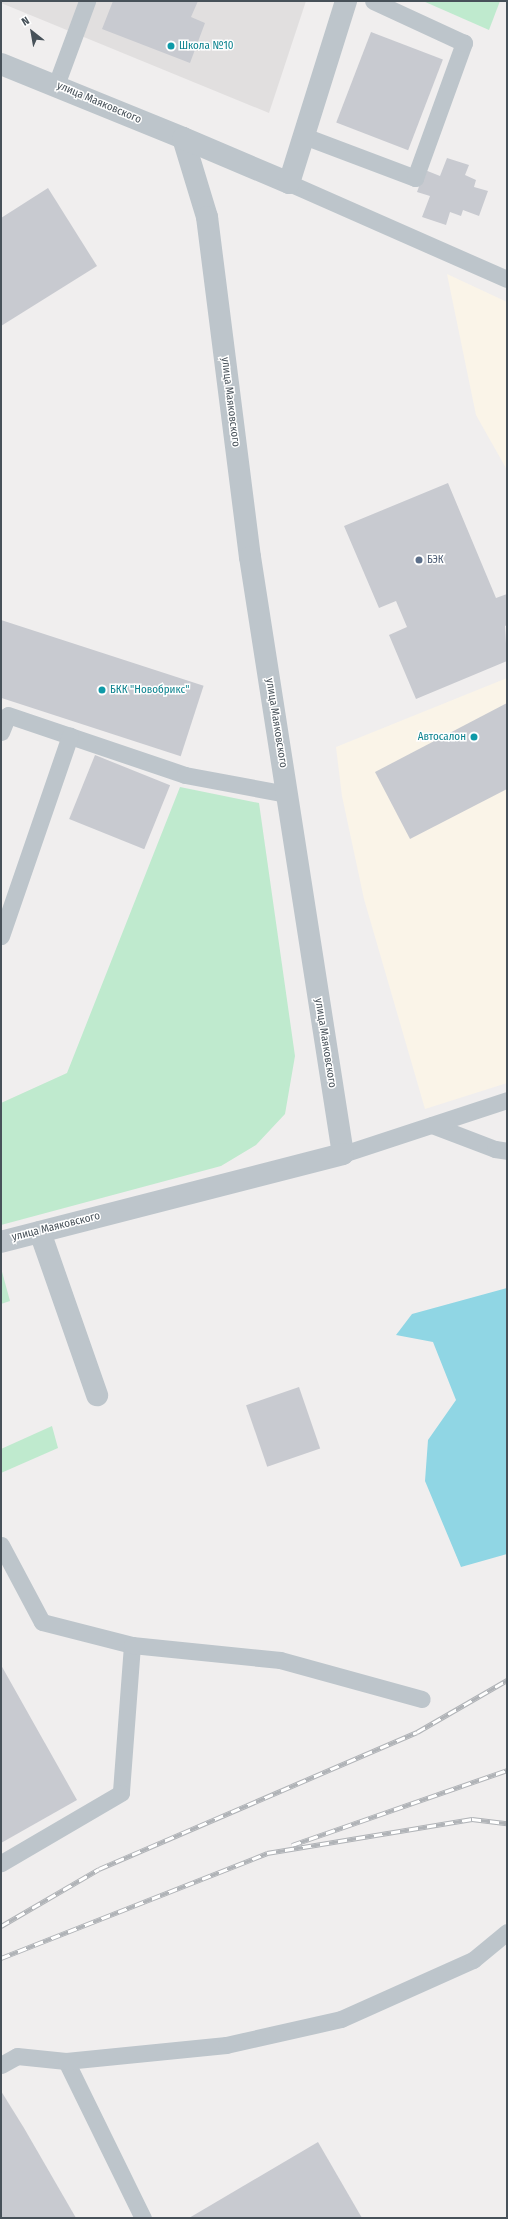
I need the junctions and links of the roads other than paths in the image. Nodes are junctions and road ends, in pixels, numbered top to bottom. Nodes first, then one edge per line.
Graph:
1 (87, 1) edge
2 (346, 1) edge
3 (373, 1) edge
4 (1, 64) edge
5 (56, 85) junction
6 (304, 136) junction
7 (183, 138) junction
8 (289, 183) junction
9 (507, 279) edge
10 (1, 732) edge
11 (70, 736) junction
12 (287, 794) junction
13 (1, 936) edge
14 (507, 1100) edge
15 (432, 1124) junction
16 (507, 1151) edge
17 (343, 1154) junction
18 (40, 1232) junction
19 (1, 1242) edge
20 (97, 1395) dead end
21 (1, 1545) edge
22 (132, 1645) junction
23 (422, 1699) dead end
24 (1, 1863) edge
25 (507, 1932) edge
26 (66, 2061) junction
27 (1, 2065) edge
28 (143, 2218) edge

1 - 5 lane
2 - 6 street
3 - 6 lane
4 - 5 street, улица Маяковского
5 - 7 street, улица Маяковского
6 - 8 street
7 - 8 street
7 - 12 street, улица Маяковского
8 - 9 lane
10 - 11 lane
11 - 12 lane
11 - 13 lane
12 - 17 street, улица Маяковского
14 - 15 lane
15 - 16 lane
15 - 17 lane
17 - 18 street, улица Маяковского
18 - 19 street, улица Маяковского
18 - 20 street
21 - 22 lane
22 - 23 lane
22 - 24 lane
25 - 26 lane
26 - 27 lane
26 - 28 lane

